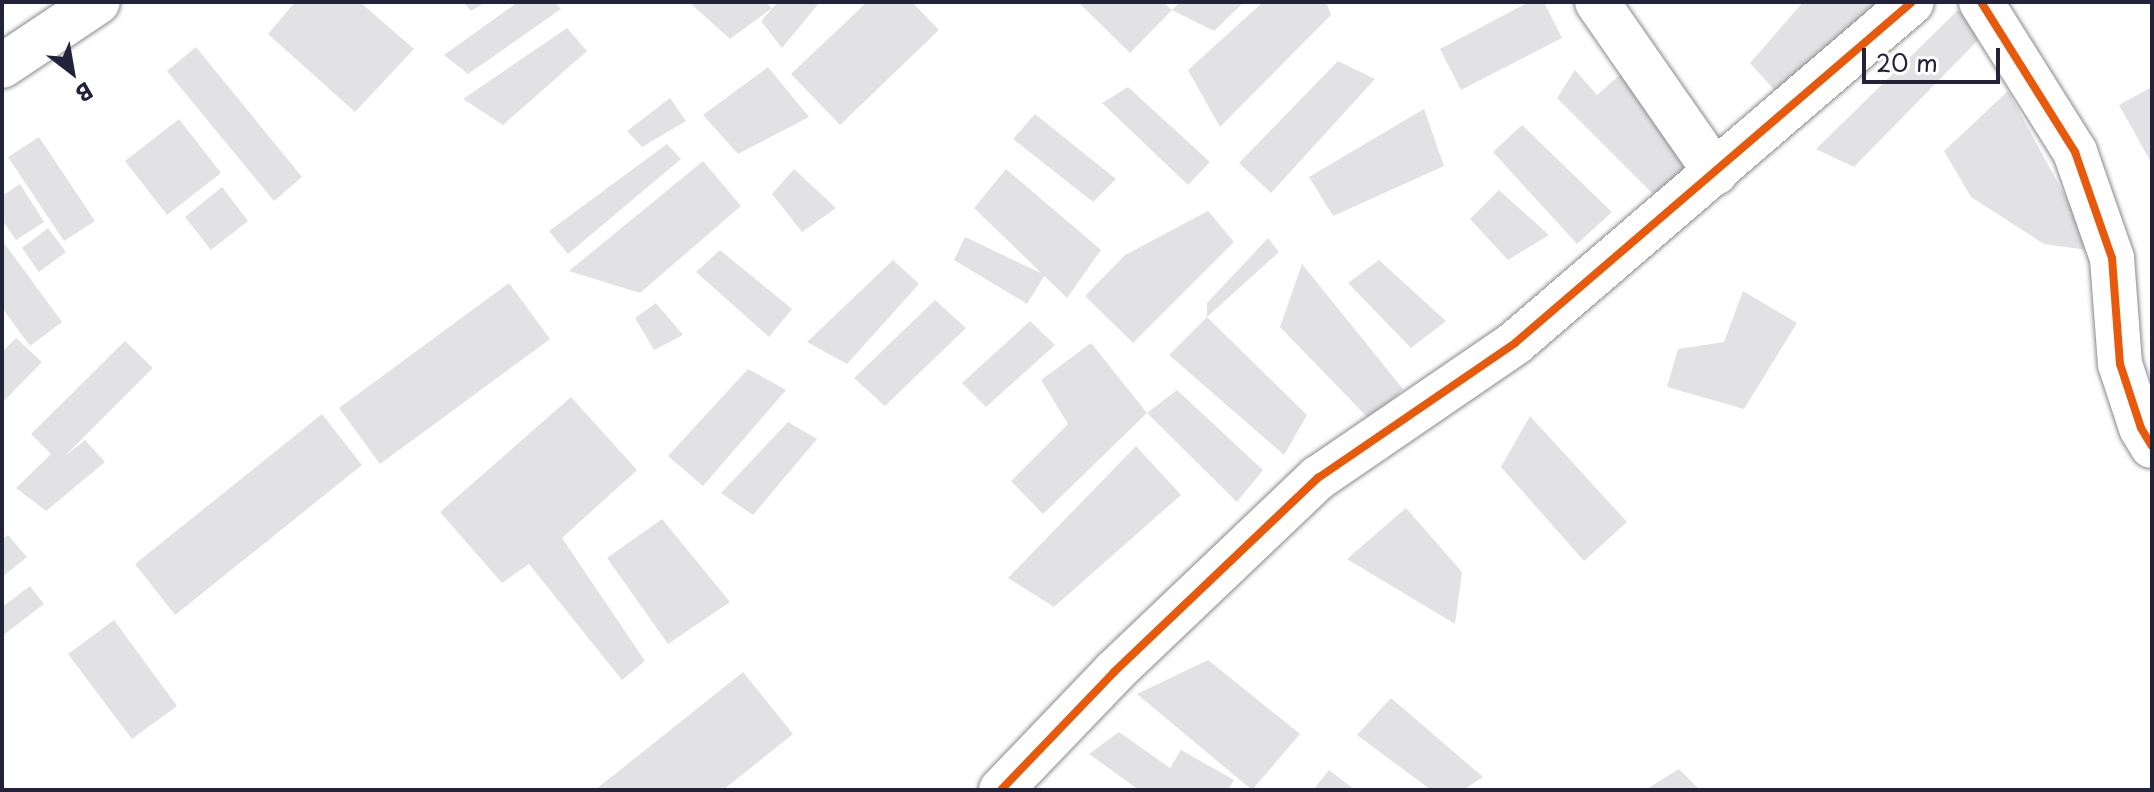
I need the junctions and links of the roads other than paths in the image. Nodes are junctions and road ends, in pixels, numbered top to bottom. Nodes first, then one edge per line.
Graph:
1 (98, 2) edge
2 (1597, 2) edge
3 (1912, 2) edge
4 (1981, 2) edge
5 (2, 66) edge
6 (1716, 173) junction
7 (2152, 446) edge
8 (1001, 790) edge

1 - 5 street
2 - 6 street
3 - 6 street
4 - 7 street
6 - 8 street

